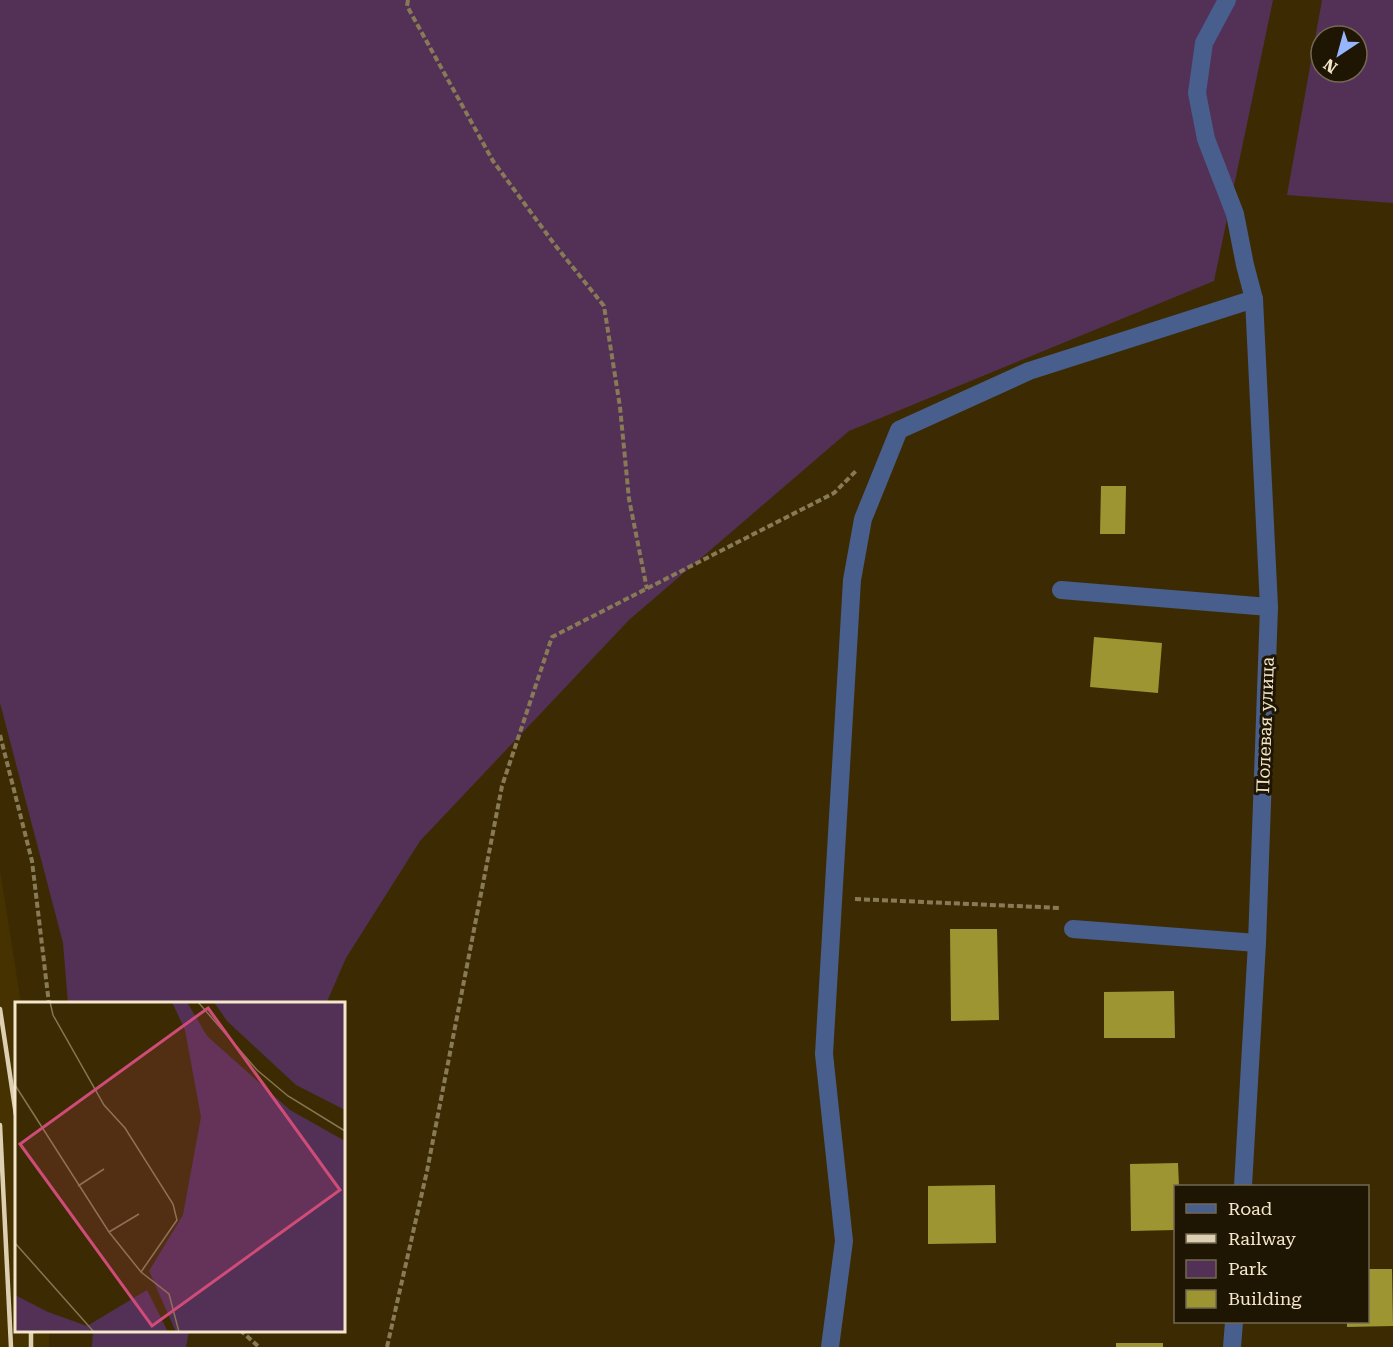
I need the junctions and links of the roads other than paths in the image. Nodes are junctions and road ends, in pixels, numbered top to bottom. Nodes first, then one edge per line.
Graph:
1 (1227, 0) edge
2 (1254, 299) junction
3 (1061, 590) dead end
4 (1269, 607) junction
5 (1073, 929) dead end
6 (1257, 943) junction
7 (1242, 1185) edge
8 (1234, 1323) edge
9 (830, 1347) edge
10 (1232, 1347) edge

1 - 2 street, Полевая улица
2 - 4 street, Полевая улица
2 - 9 street
3 - 4 street
4 - 6 street, Полевая улица
5 - 6 street
6 - 7 street, Полевая улица
8 - 10 street

